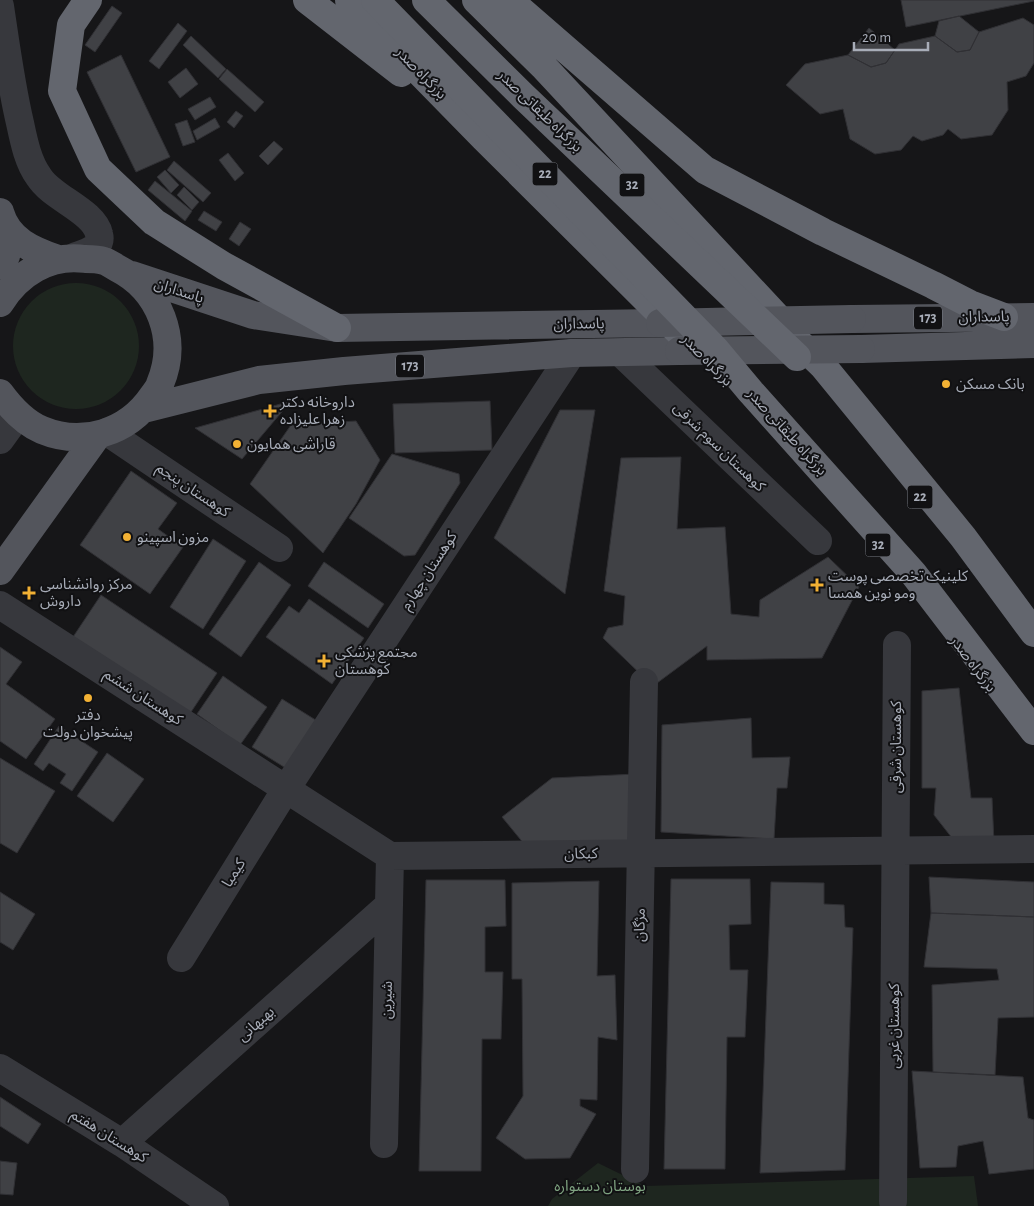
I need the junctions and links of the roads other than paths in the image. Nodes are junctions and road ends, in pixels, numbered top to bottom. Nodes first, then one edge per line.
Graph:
1 (88, 0) edge
2 (307, 0) edge
3 (350, 0) edge
4 (375, 0) edge
5 (426, 0) edge
6 (445, 0) edge
7 (476, 0) edge
8 (510, 0) edge
9 (0, 6) edge
10 (484, 138) junction
11 (0, 214) edge
12 (66, 258) junction
13 (0, 265) edge
14 (132, 276) junction
15 (0, 303) edge
16 (1004, 317) junction
17 (1034, 317) edge
18 (337, 328) junction
19 (1021, 344) edge
20 (572, 353) junction
21 (621, 353) junction
22 (824, 366) junction
23 (344, 371) junction
24 (0, 393) edge
25 (144, 409) junction
26 (18, 415) junction
27 (102, 434) junction
28 (0, 440) edge
29 (818, 541) dead end
30 (279, 548) dead end
31 (0, 571) edge
32 (0, 605) edge
33 (1034, 634) edge
34 (896, 645) dead end
35 (1034, 645) edge
36 (644, 682) dead end
37 (1034, 731) edge
38 (1034, 746) edge
39 (286, 789) junction
40 (1034, 849) edge
41 (895, 850) junction
42 (641, 853) junction
43 (390, 856) junction
44 (389, 905) junction
45 (181, 958) dead end
46 (0, 1068) edge
47 (122, 1143) junction
48 (384, 1144) dead end
49 (635, 1169) dead end
50 (893, 1201) dead end
51 (215, 1206) edge

1 - 18 highway
2 - 10 highway
3 - 10 highway, بزرگراه صدر / 32
4 - 37 highway, بزرگراه طبقاتی صدر / 22, bridge
5 - 35 highway, بزرگراه طبقاتی صدر / 22, bridge
6 - 22 highway, 32
7 - 22 highway
8 - 16 highway
9 - 12 street
10 - 38 highway, بزرگراه صدر / 32
11 - 12 main road
11 - 13 main road
12 - 14 main road
12 - 15 main road
14 - 18 main road, پاسداران / 173
14 - 25 main road
16 - 17 main road, پاسداران / 173
16 - 18 main road, پاسداران / 173, bridge
16 - 19 main road
18 - 23 main road
19 - 21 main road, پاسداران / 173, bridge
20 - 21 main road, پاسداران / 173
20 - 23 main road, پاسداران / 173
20 - 39 street, کوهستان چهارم
21 - 29 street, کوهستان سوم شرقی
22 - 33 highway, 32
23 - 25 main road, پاسداران / 173
24 - 26 main road
25 - 27 main road
26 - 27 main road
26 - 28 street
27 - 30 street, کوهستان پنجم
27 - 31 main road
32 - 39 street, کوهستان ششم
34 - 41 street, کوهستان شرقی
36 - 42 street, مژگان
39 - 43 street
39 - 45 street, کیمیا
40 - 41 street, کبکان
41 - 42 street, کبکان
41 - 50 street, کوهستان غربی
42 - 43 street, کبکان
42 - 49 street, مژگان
43 - 44 street, شیرین
44 - 47 street, بهبهانی
44 - 48 street, شیرین
46 - 47 street, کوهستان هفتم
47 - 51 street, کوهستان هفتم

